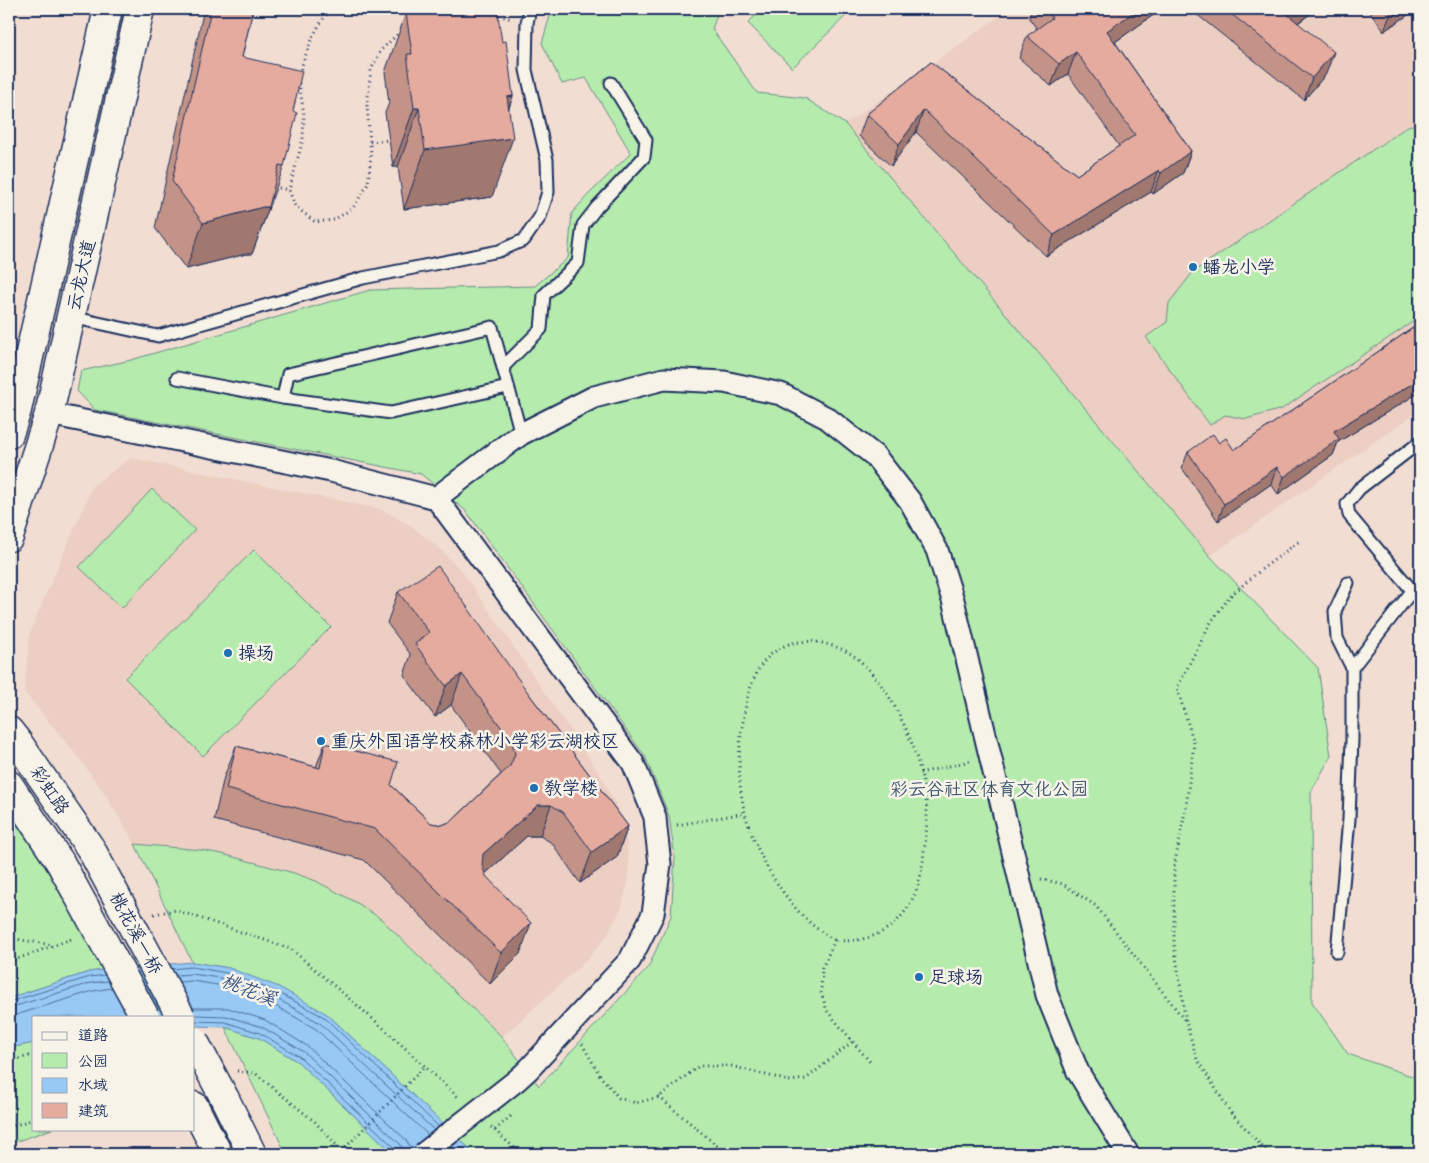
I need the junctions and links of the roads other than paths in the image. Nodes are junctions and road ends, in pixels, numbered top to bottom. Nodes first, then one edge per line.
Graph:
1 (108, 9) edge
2 (140, 9) edge
3 (530, 9) edge
4 (612, 83) dead end
5 (71, 317) junction
6 (503, 367) junction
7 (177, 378) dead end
8 (508, 387) junction
9 (283, 398) junction
10 (50, 414) junction
11 (9, 434) edge
12 (521, 434) junction
13 (1420, 442) edge
14 (436, 498) junction
15 (9, 537) edge
16 (1348, 583) dead end
17 (1416, 596) edge
18 (1352, 668) junction
19 (12, 732) edge
20 (9, 785) edge
21 (91, 849) joint
22 (60, 862) joint
23 (1338, 952) dead end
24 (144, 1016) edge
25 (180, 1016) edge
26 (195, 1043) edge
27 (195, 1109) edge
28 (218, 1154) edge
29 (252, 1154) edge
30 (424, 1154) edge
31 (1128, 1154) edge

1 - 11 main road, 云龙大道
2 - 5 main road, 云龙大道
3 - 5 lane
4 - 6 lane
5 - 10 main road, 云龙大道
6 - 8 lane
6 - 9 lane
7 - 9 lane
8 - 9 lane
8 - 12 lane
10 - 14 street
10 - 15 main road, 云龙大道
12 - 14 street
12 - 31 street
13 - 17 lane
14 - 30 street, bridge
16 - 18 lane
17 - 18 lane
18 - 23 lane
19 - 21 main road, 彩虹路
20 - 22 main road, 彩虹路
21 - 25 main road, 桃花溪一桥, bridge
22 - 24 main road, 桃花溪一桥, bridge
26 - 29 main road, bridge
27 - 28 main road

